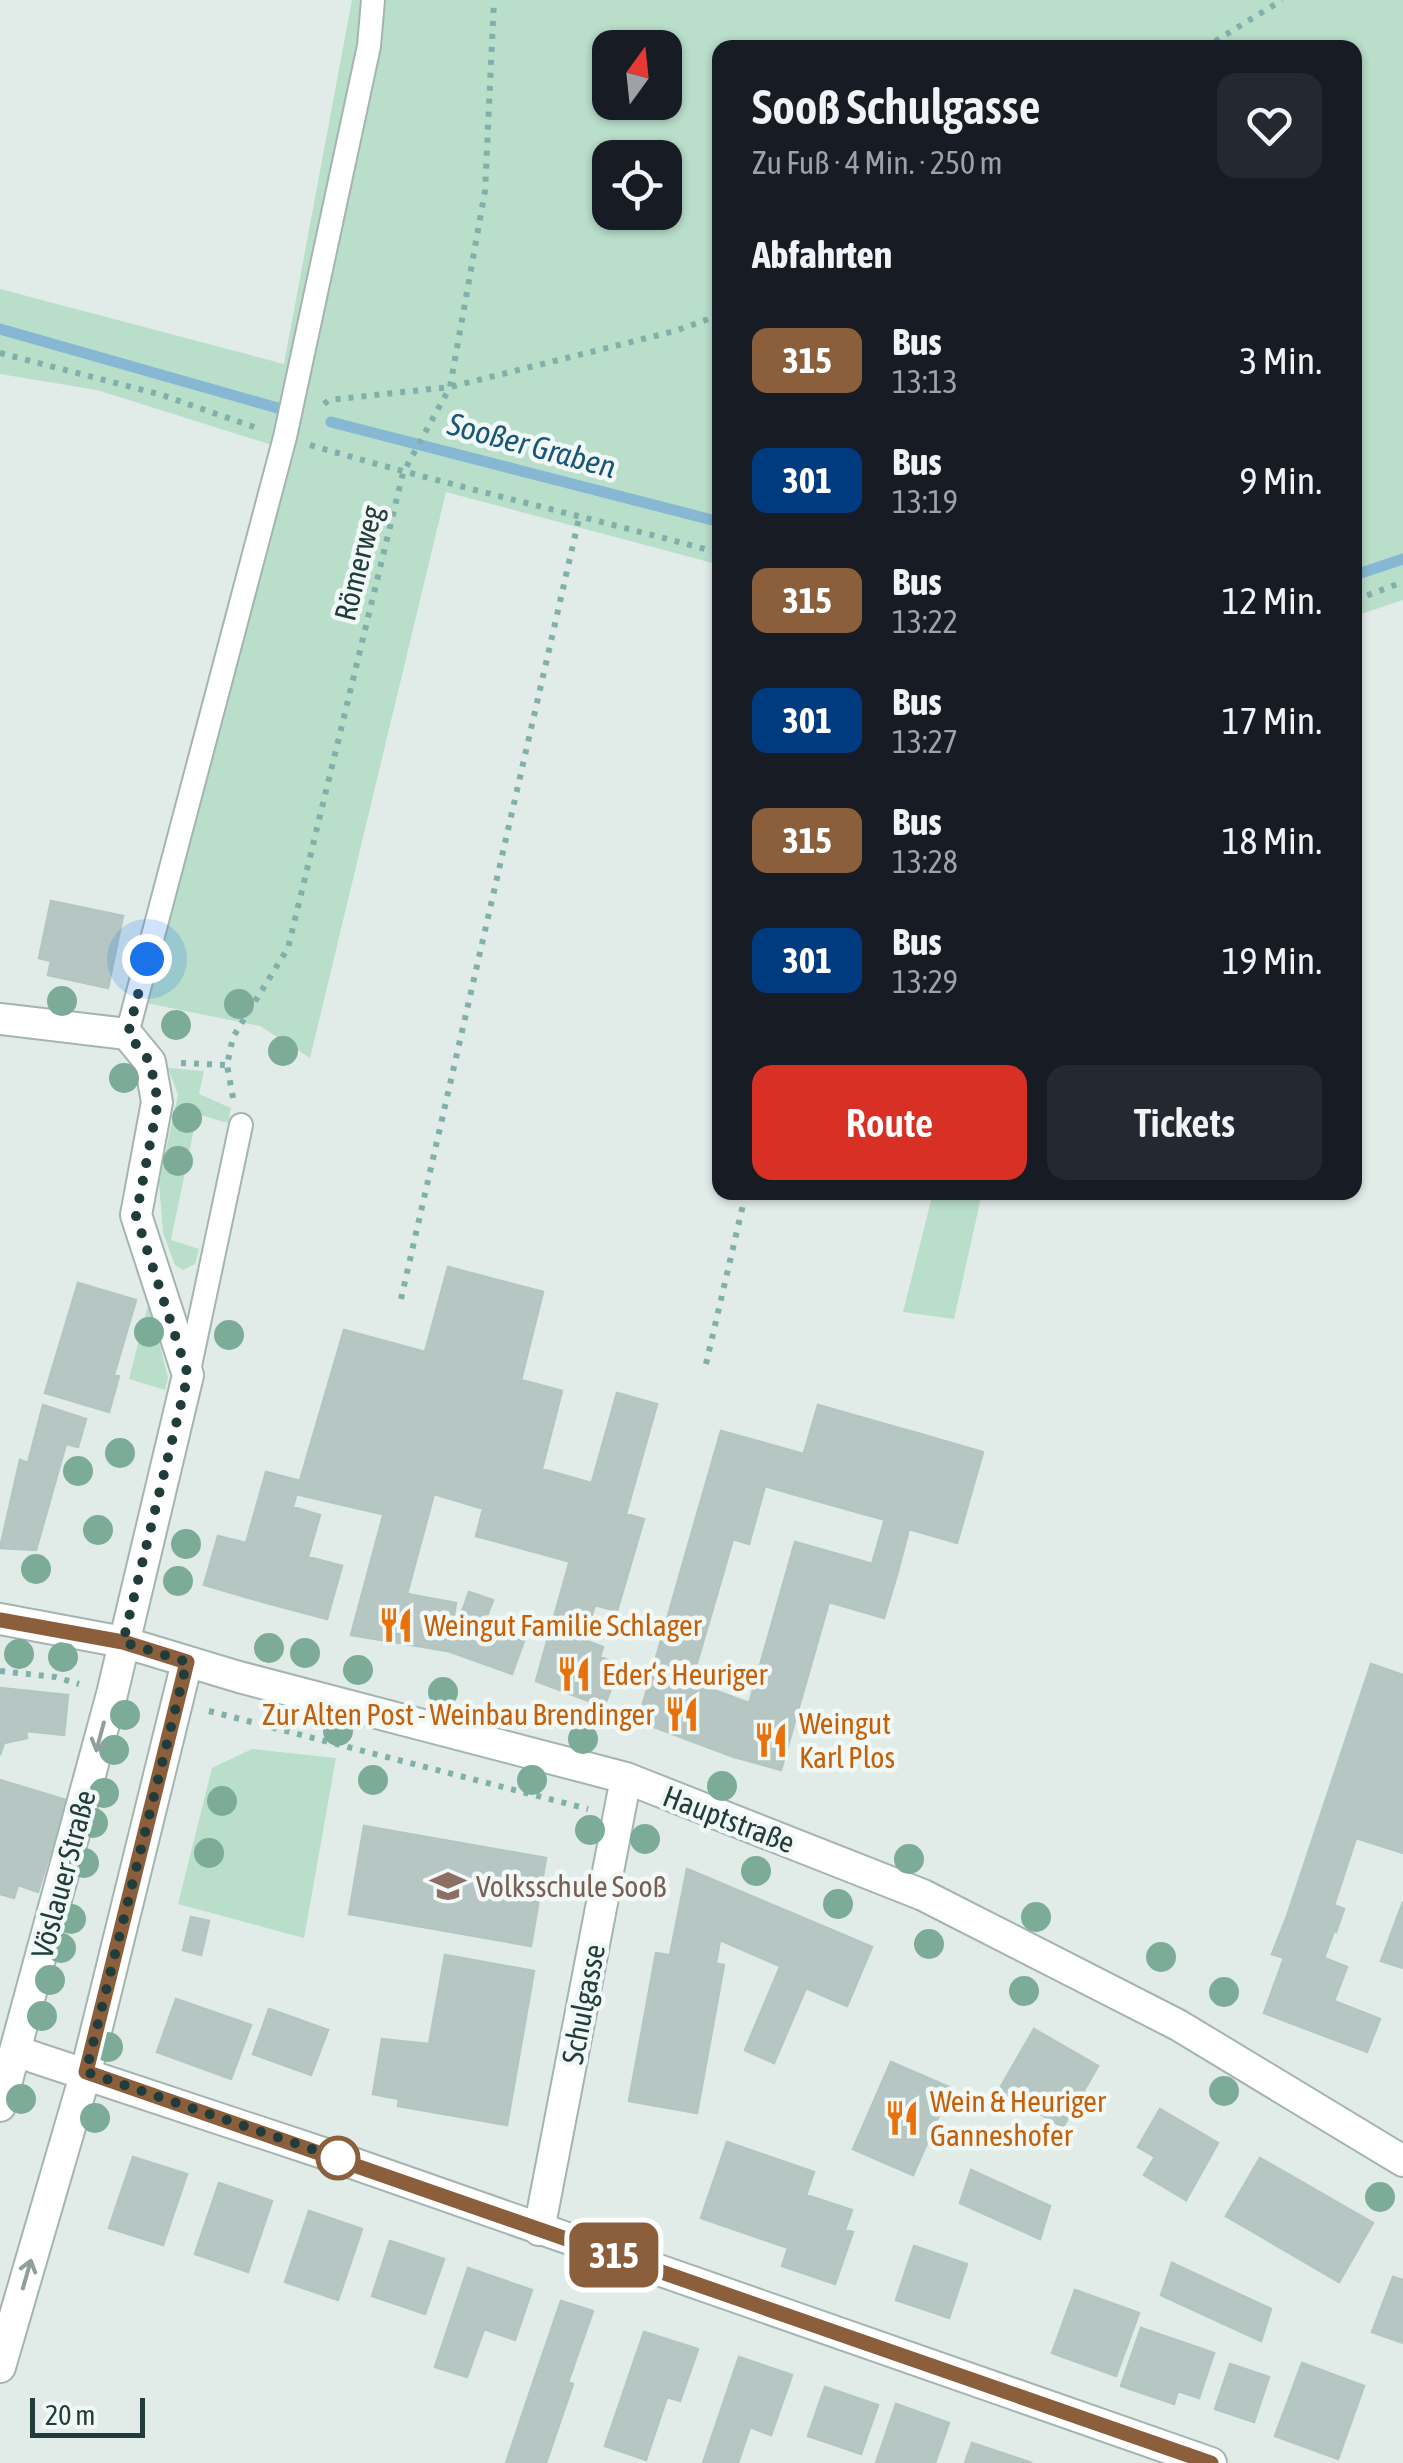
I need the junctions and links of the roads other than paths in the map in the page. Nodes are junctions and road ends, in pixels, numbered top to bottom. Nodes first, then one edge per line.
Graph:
1 (373, 0) edge
2 (0, 1019) edge
3 (128, 1034) junction
4 (240, 1126) road end
5 (188, 1375) junction
6 (0, 1620) edge
7 (123, 1642) junction
8 (187, 1662) junction
9 (626, 1778) junction
10 (15, 2051) junction
11 (86, 2072) junction
12 (0, 2106) edge
13 (1403, 2162) edge
14 (539, 2230) junction
15 (1, 2361) edge
16 (1212, 2463) edge

1 - 3 lane
2 - 3 street
3 - 5 street
4 - 5 lane
5 - 7 street, Vöslauer Straße
6 - 7 street, Hauptstraße
7 - 8 street, Hauptstraße
7 -> 10 street, Vöslauer Straße
8 - 9 street, Hauptstraße
8 - 11 street
9 - 13 street, Hauptstraße
9 - 14 street, Schulgasse
10 - 11 street
10 - 12 street, Vöslauer Straße
11 - 14 street
15 -> 11 street
14 - 16 street

